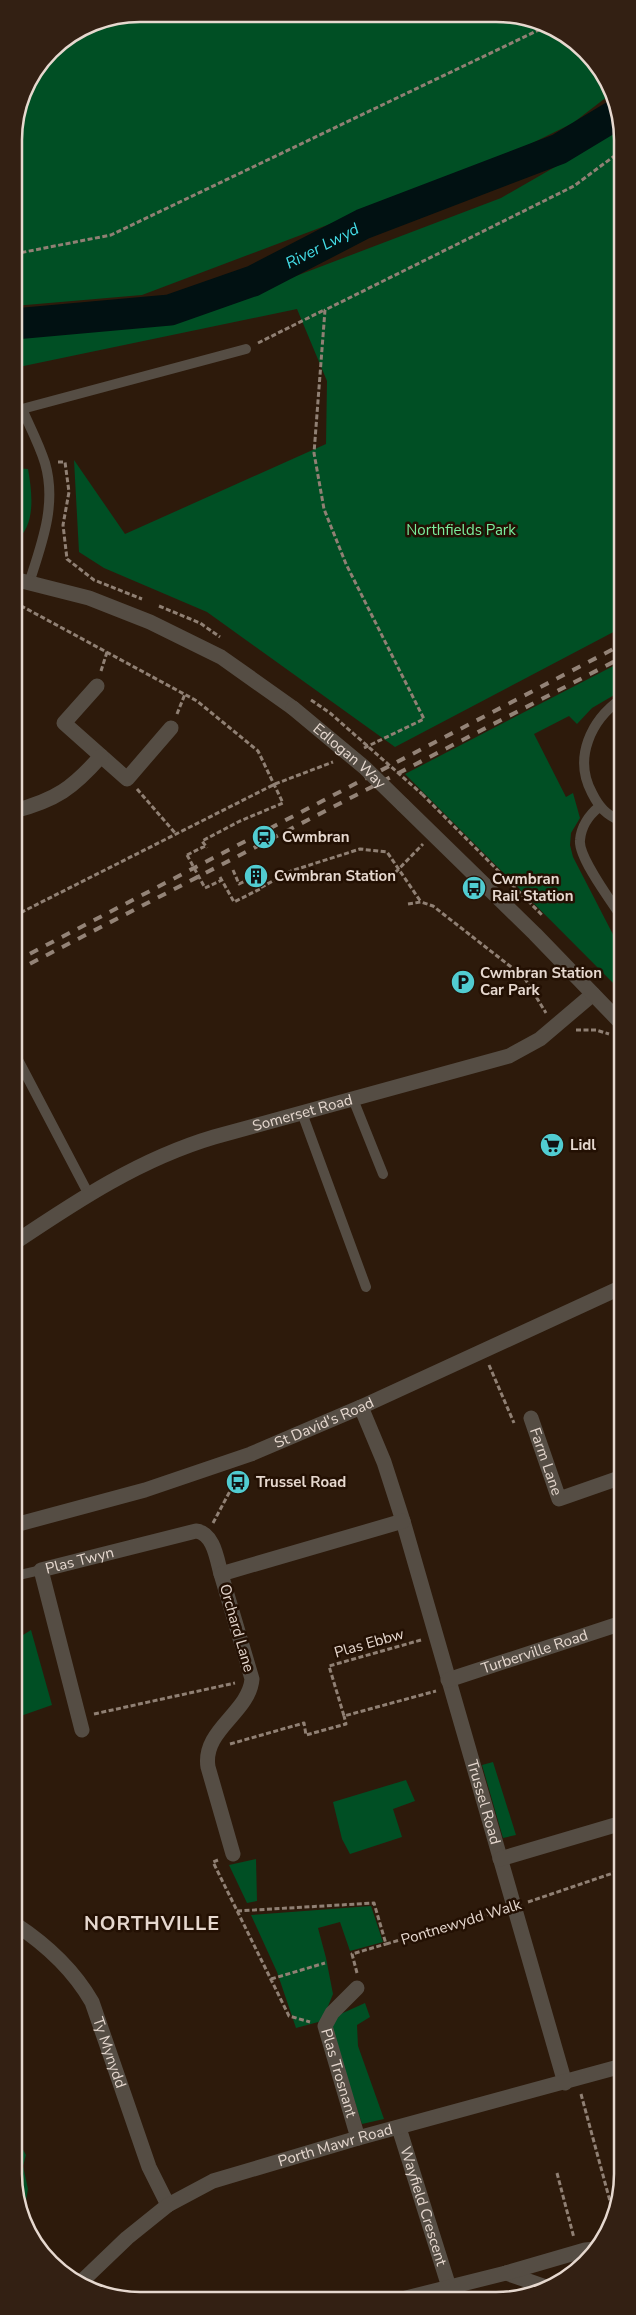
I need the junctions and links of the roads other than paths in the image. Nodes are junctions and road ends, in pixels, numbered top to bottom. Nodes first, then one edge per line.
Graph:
1 (246, 348) road end
2 (23, 409) edge
3 (23, 420) edge
4 (23, 577) edge
5 (23, 581) edge
6 (97, 686) dead end
7 (614, 704) edge
8 (171, 728) road end
9 (101, 756) junction
10 (599, 807) junction
11 (23, 809) edge
12 (614, 817) edge
13 (614, 898) edge
14 (593, 994) junction
15 (614, 1024) edge
16 (23, 1068) edge
17 (352, 1099) junction
18 (302, 1113) junction
19 (383, 1174) dead end
20 (88, 1193) junction
21 (22, 1237) edge
22 (366, 1287) dead end
23 (613, 1290) edge
24 (361, 1408) junction
25 (531, 1418) road end
26 (613, 1480) edge
27 (403, 1521) junction
28 (22, 1523) edge
29 (41, 1570) junction
30 (22, 1574) edge
31 (221, 1574) junction
32 (613, 1626) edge
33 (449, 1683) junction
34 (81, 1724) road end
35 (613, 1826) edge
36 (233, 1854) road end
37 (500, 1859) junction
38 (22, 1929) edge
39 (357, 1988) road end
40 (613, 2069) edge
41 (571, 2082) junction
42 (399, 2128) junction
43 (358, 2138) junction
44 (168, 2205) junction
45 (586, 2250) edge
46 (506, 2273) junction
47 (85, 2278) edge
48 (539, 2285) edge
49 (449, 2287) junction
50 (429, 2292) edge

1 - 2 lane
3 - 4 lane
5 - 14 street, Edlogan Way, bridge
6 - 9 street
7 - 10 lane
8 - 9 street
9 - 11 street
10 - 12 lane
10 - 13 lane
14 - 15 street, Edlogan Way
14 - 17 street, Somerset Road
16 - 20 lane
17 - 18 street, Somerset Road
17 - 19 lane
18 - 20 street, Somerset Road
18 - 22 lane
20 - 21 street, Somerset Road
23 - 24 street, St David's Road
24 - 27 street, Trussel Road
24 - 28 street, St David's Road
25 - 26 street, Farm Lane
27 - 31 street, Orchard Lane
27 - 33 street, Trussel Road
29 - 30 lane
29 - 31 street, Plas Twyn
29 - 34 street, Plas Twyn
31 - 36 street, Orchard Lane
32 - 33 street, Turberville Road
33 - 37 street, Trussel Road
35 - 37 street
37 - 41 street, Trussel Road
38 - 44 street, Ty Mynydd
39 - 43 street, Plas Trosnant
40 - 41 street, Porth Mawr Road
41 - 42 street, Porth Mawr Road
42 - 43 street, Porth Mawr Road
42 - 49 street, Wayfield Crescent
43 - 44 street, Porth Mawr Road
44 - 47 street, Porth Mawr Road
45 - 46 street, Wayfield Crescent
46 - 48 street
46 - 49 street, Wayfield Crescent
49 - 50 street, Wayfield Crescent

